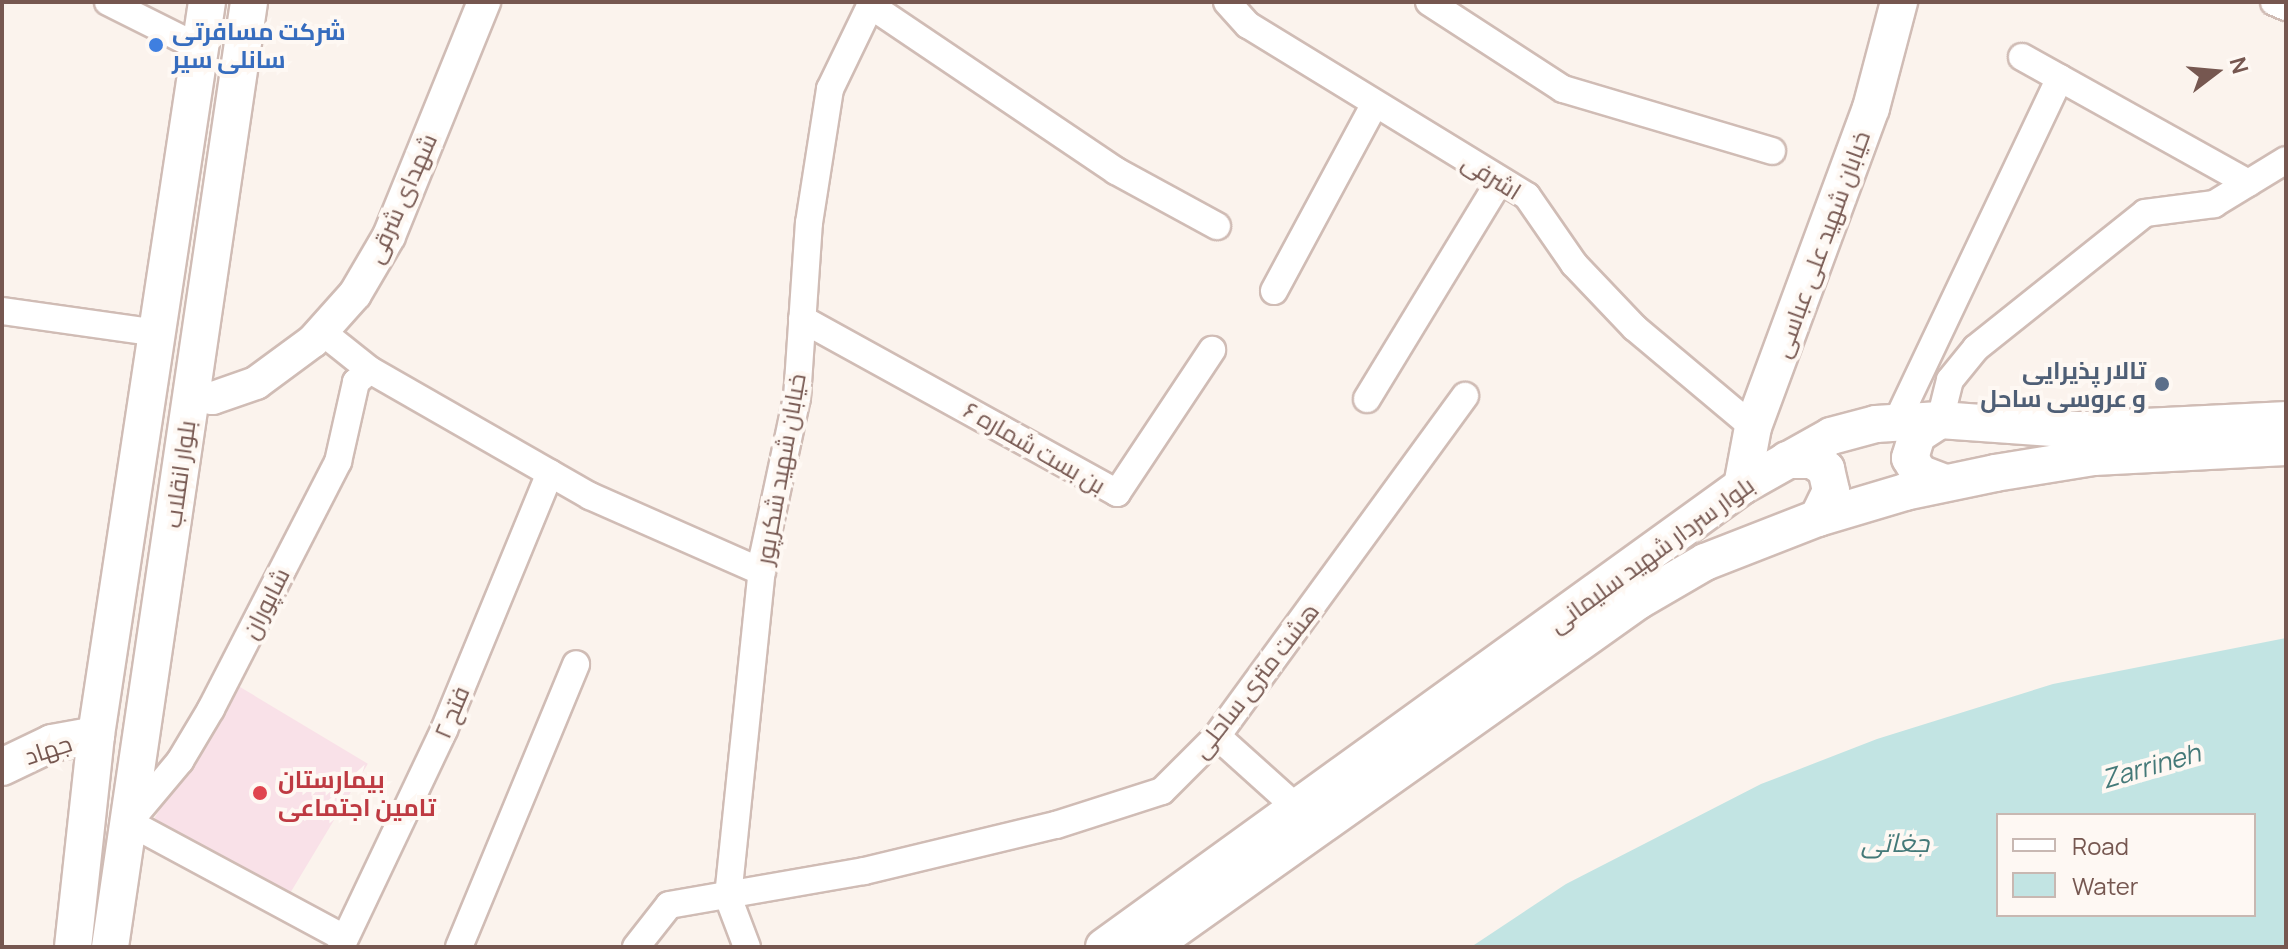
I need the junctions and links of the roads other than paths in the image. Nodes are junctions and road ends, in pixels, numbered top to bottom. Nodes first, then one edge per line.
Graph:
1 (108, 2) edge
2 (207, 2) edge
3 (249, 2) edge
4 (484, 2) edge
5 (1429, 2) edge
6 (1899, 2) edge
7 (2274, 2) edge
8 (871, 4) edge
9 (1233, 4) edge
10 (2286, 7) edge
11 (200, 48) junction
12 (2022, 57) dead end
13 (2060, 78) junction
14 (1374, 105) junction
15 (1772, 151) dead end
16 (2286, 160) edge
17 (1500, 180) junction
18 (2248, 183) junction
19 (1217, 226) dead end
20 (1274, 291) dead end
21 (2, 311) edge
22 (802, 319) junction
23 (321, 331) junction
24 (158, 333) junction
25 (1212, 350) dead end
26 (370, 370) junction
27 (149, 391) junction
28 (191, 395) junction
29 (1465, 396) dead end
30 (1367, 399) dead end
31 (1940, 420) junction
32 (2286, 420) edge
33 (1896, 423) junction
34 (1753, 427) junction
35 (2286, 447) edge
36 (1787, 460) junction
37 (550, 473) junction
38 (1945, 483) junction
39 (1742, 486) junction
40 (1818, 518) junction
41 (762, 572) junction
42 (576, 664) dead end
43 (96, 735) junction
44 (1217, 736) junction
45 (2, 767) edge
46 (1297, 808) junction
47 (129, 822) junction
48 (728, 897) junction
49 (342, 943) edge
50 (73, 947) edge
51 (110, 947) edge
52 (459, 947) edge
53 (636, 947) edge
54 (747, 947) edge
55 (1104, 947) edge
56 (1150, 947) edge

1 - 11 street
2 - 11 main road, بلوار انقلاب
3 - 28 main road, بلوار انقلاب
4 - 23 street, شهدای شرقی
5 - 15 street
6 - 34 main road, خیابان شهید علی عباسی
7 - 10 street
8 - 19 street
8 - 22 street, خیابان شهید شکرپور
9 - 14 street, اشرفی
11 - 24 main road, بلوار انقلاب
12 - 13 street
13 - 18 street
13 - 33 street
14 - 17 street, اشرفی
14 - 20 street
16 - 18 street
17 - 30 street
17 - 34 street, اشرفی
18 - 31 street
21 - 24 street
22 - 25 street, بن بست شماره ۶
22 - 41 street, خیابان شهید شکرپور
23 - 26 street
23 - 28 street, شهدای شرقی
24 - 27 main road, بلوار انقلاب
26 - 37 street
26 - 47 street, شاپوران
27 - 28 main road
27 - 43 main road, بلوار انقلاب
28 - 47 main road, بلوار انقلاب
29 - 44 street, هشت متری ساحلی
31 - 32 main road, بلوار سردار شهید سلیمانی
31 - 33 main road, بلوار سردار شهید سلیمانی
31 - 38 main road
33 - 36 main road, بلوار سردار شهید سلیمانی
34 - 39 main road, خیابان شهید علی عباسی
35 - 38 main road, بلوار سردار شهید سلیمانی
36 - 39 main road, بلوار سردار شهید سلیمانی
36 - 40 main road
37 - 41 street
37 - 49 street, فتح ۲
38 - 40 main road, بلوار سردار شهید سلیمانی
39 - 46 main road, بلوار سردار شهید سلیمانی
40 - 56 main road, بلوار سردار شهید سلیمانی
41 - 48 street, خیابان شهید شکرپور
42 - 52 street
43 - 45 main road, جهاد
43 - 50 main road, بلوار انقلاب
44 - 46 street
44 - 48 street, هشت متری ساحلی
46 - 55 main road, بلوار سردار شهید سلیمانی
47 - 49 street
47 - 51 main road, بلوار انقلاب
48 - 53 street, هشت متری ساحلی
48 - 54 street

